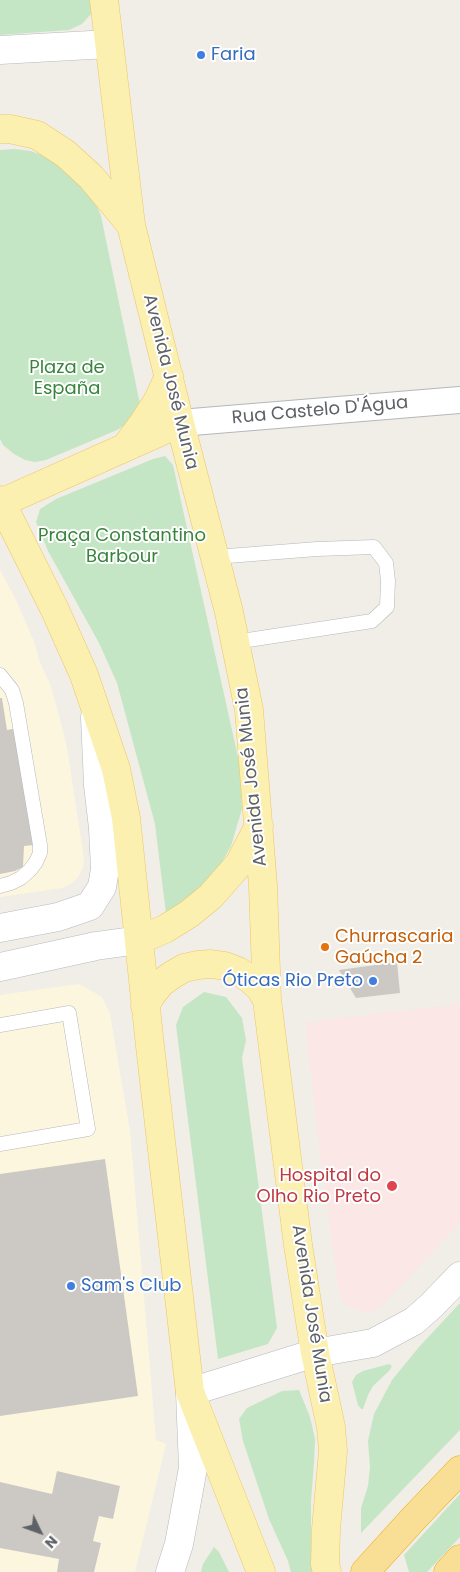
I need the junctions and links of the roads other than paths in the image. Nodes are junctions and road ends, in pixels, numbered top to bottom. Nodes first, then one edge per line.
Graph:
1 (104, 0) edge
2 (109, 44) junction
3 (0, 50) edge
4 (0, 129) edge
5 (131, 224) junction
6 (169, 376) junction
7 (460, 400) edge
8 (180, 423) junction
9 (127, 446) junction
10 (0, 502) edge
11 (215, 557) junction
12 (235, 642) junction
13 (0, 675) edge
14 (95, 708) junction
15 (259, 826) junction
16 (0, 886) edge
17 (0, 928) edge
18 (139, 940) junction
19 (0, 967) edge
20 (268, 1000) junction
21 (145, 1006) junction
22 (0, 1025) edge
23 (0, 1144) edge
24 (460, 1276) edge
25 (315, 1353) junction
26 (190, 1392) junction
27 (460, 1470) edge
28 (460, 1560) edge
29 (326, 1568) edge
30 (170, 1572) edge
31 (261, 1572) edge
32 (366, 1572) edge
33 (448, 1572) edge

1 - 2 main road, Avenida José Munia
2 - 3 main road
2 - 5 main road, Avenida José Munia
4 - 5 main road
5 - 6 main road, Avenida José Munia
6 - 8 main road, Avenida José Munia
6 - 9 main road
7 - 8 street, Rua Castelo D'Água
8 - 9 main road
8 - 11 main road, Avenida José Munia
9 - 10 main road
10 - 14 main road
11 - 12 main road, Avenida José Munia
11 - 12 lane
12 - 15 main road, Avenida José Munia
13 - 16 lane
14 - 17 main road
14 - 18 main road
15 - 18 main road
15 - 20 main road, Avenida José Munia
18 - 19 main road
18 - 21 main road
20 - 21 main road
20 - 25 main road, Avenida José Munia
21 - 26 main road
22 - 23 lane
24 - 25 main road
25 - 26 main road
25 - 29 main road, Avenida José Munia
26 - 30 main road
26 - 31 main road
27 - 32 highway
28 - 33 highway

